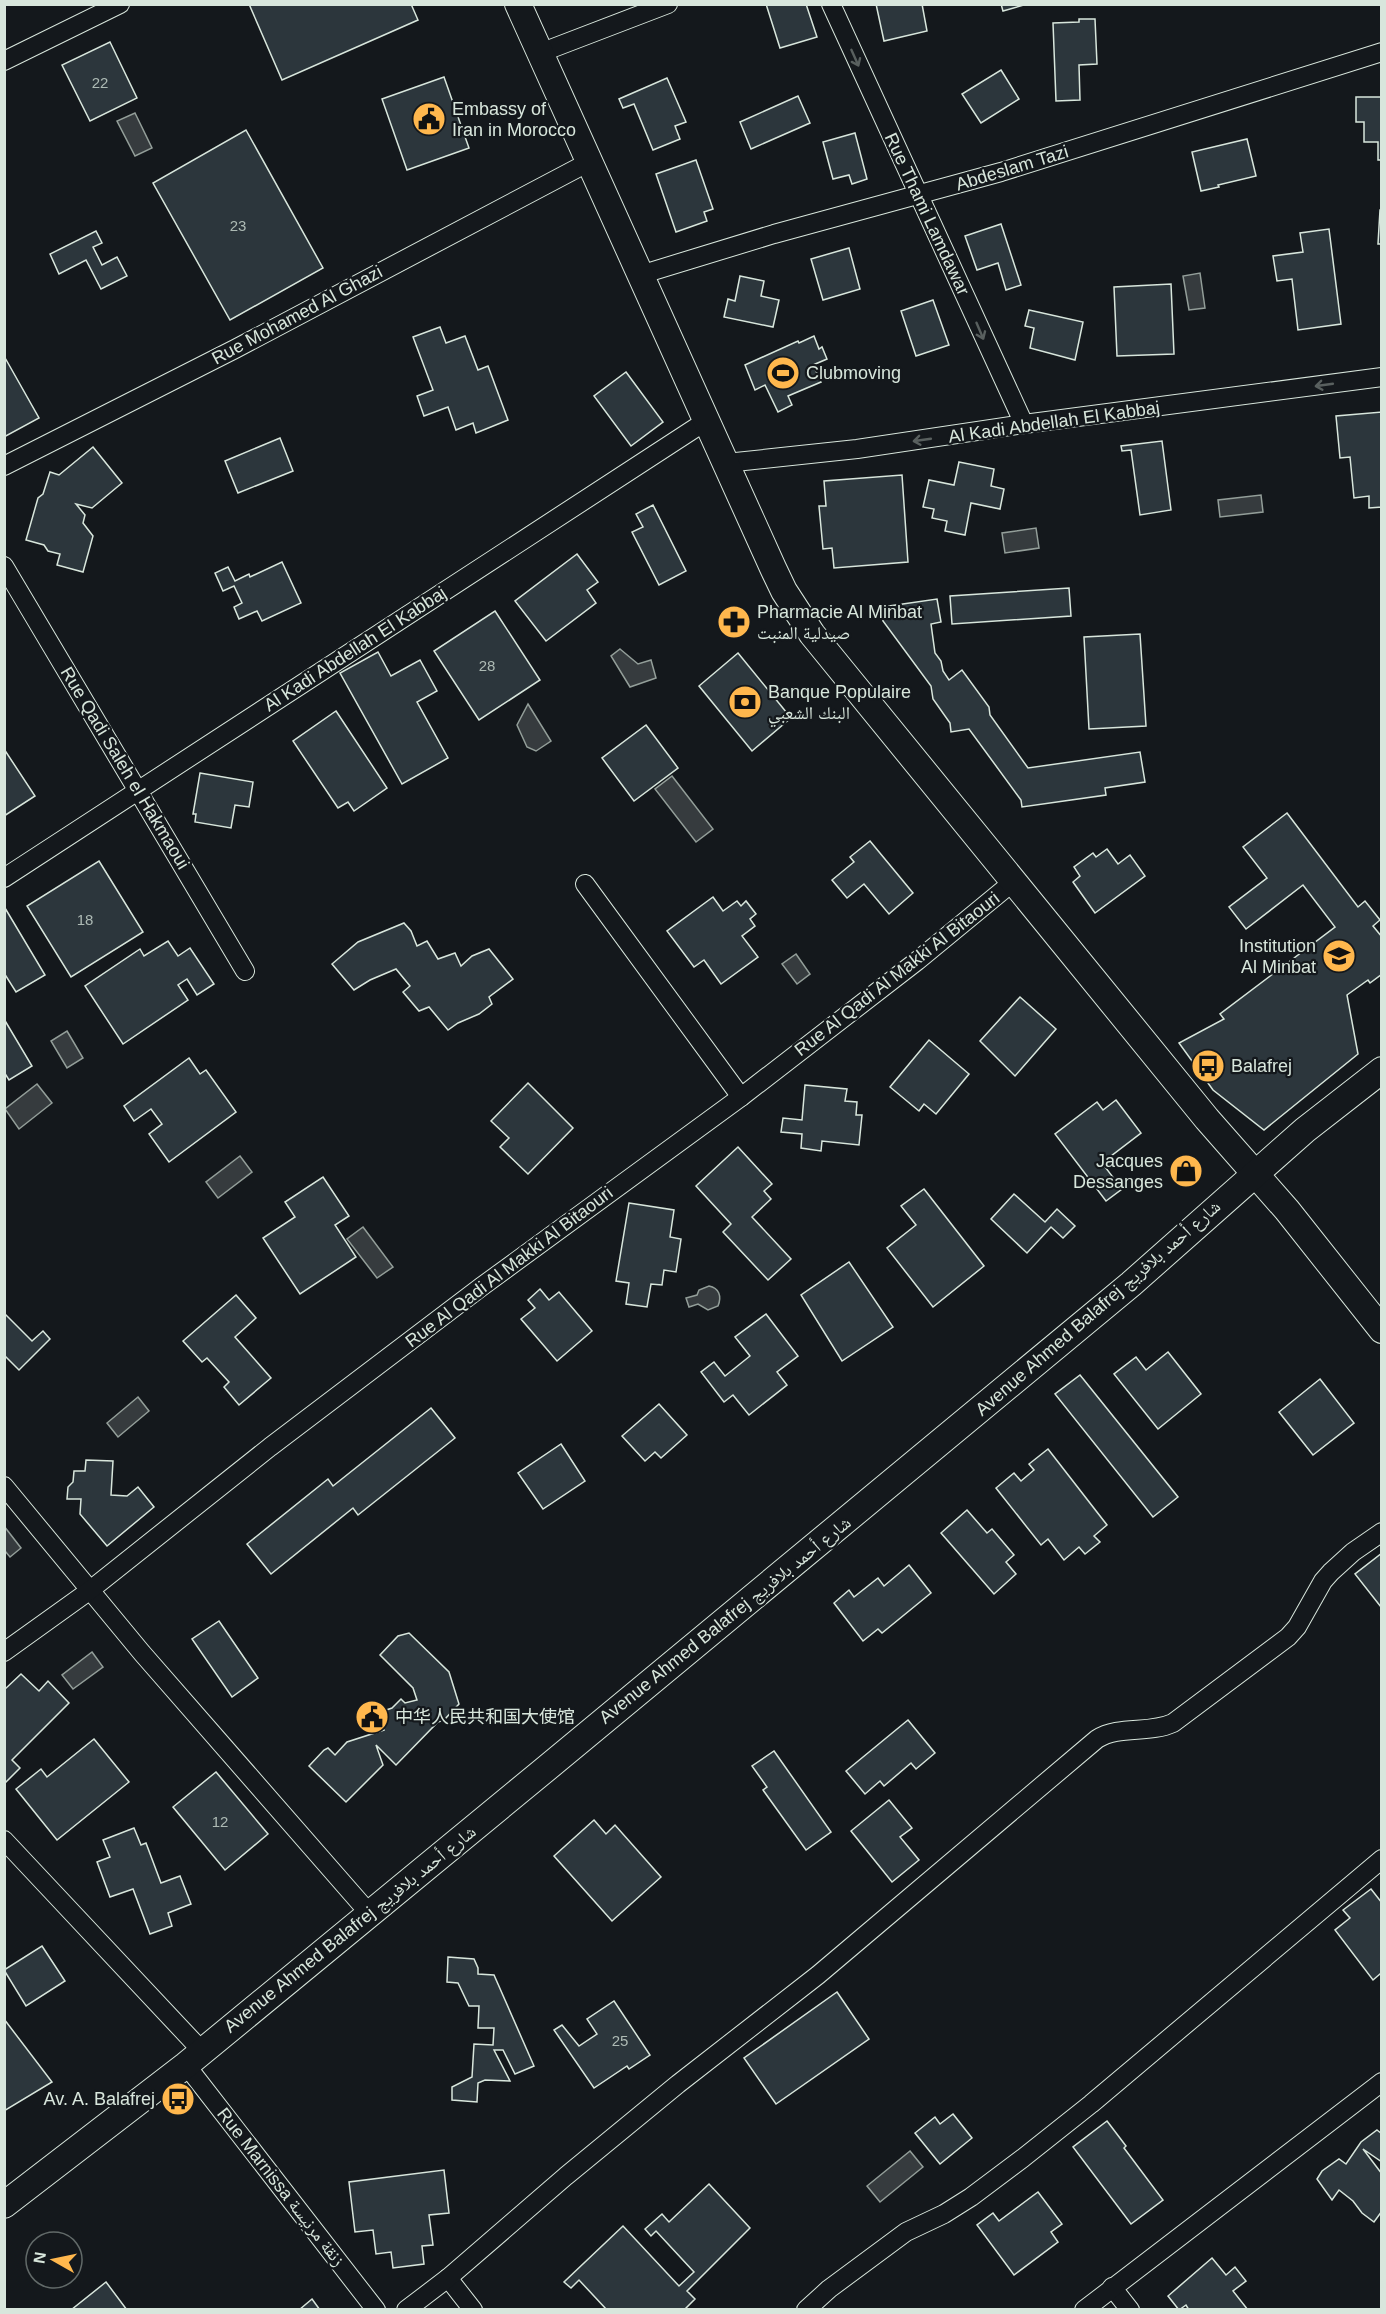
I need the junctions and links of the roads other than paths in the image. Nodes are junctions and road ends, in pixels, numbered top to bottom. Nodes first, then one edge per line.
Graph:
1 (120, 4) edge
2 (518, 4) edge
3 (668, 4) edge
4 (831, 4) edge
5 (1382, 52) edge
6 (540, 53) junction
7 (4, 61) edge
8 (589, 162) junction
9 (919, 195) junction
10 (640, 275) junction
11 (1382, 377) edge
12 (706, 421) junction
13 (1024, 424) junction
14 (726, 463) junction
15 (4, 466) edge
16 (4, 566) edge
17 (138, 790) junction
18 (4, 878) edge
19 (1013, 882) junction
20 (585, 884) dead end
21 (245, 971) dead end
22 (1382, 1070) edge
23 (741, 1097) junction
24 (1255, 1173) junction
25 (1382, 1330) edge
26 (4, 1486) edge
27 (1382, 1532) edge
28 (89, 1591) junction
29 (4, 1652) edge
30 (4, 1840) edge
31 (1382, 1859) edge
32 (369, 1913) junction
33 (194, 2058) junction
34 (1382, 2082) edge
35 (4, 2205) edge
36 (448, 2278) junction
37 (1112, 2287) junction
38 (376, 2310) edge
39 (406, 2310) edge
40 (473, 2310) edge
41 (806, 2310) edge
42 (1084, 2310) edge
43 (1130, 2310) edge

1 - 7 street
2 - 6 main road
3 - 6 street
4 -> 9 street, Rue Thami Lamdawar
5 - 9 street, Abdeslam Tazi
6 - 8 main road
8 - 10 main road
8 - 15 street, Rue Mohamed Al Ghazi
9 - 10 street, Abdeslam Tazi
9 -> 13 street, Rue Thami Lamdawar
10 - 12 main road
11 -> 13 street, Al Kadi Abdellah El Kabbaj
12 - 14 main road
12 - 17 street, Al Kadi Abdellah El Kabbaj
13 -> 14 street, Al Kadi Abdellah El Kabbaj
14 - 19 main road
16 - 17 street, Rue Qadi Saleh el Hakmaoui
17 - 18 street, Al Kadi Abdellah El Kabbaj
17 - 21 street, Rue Qadi Saleh el Hakmaoui
19 - 23 street, Rue Al Qadi Al Makki Al Bitaouri
19 - 24 main road
20 - 23 street
22 - 24 main road, Avenue Ahmed Balafrej شارع أحمد بلافريج
23 - 28 street, Rue Al Qadi Al Makki Al Bitaouri
24 - 25 main road
24 - 32 main road, Avenue Ahmed Balafrej شارع أحمد بلافريج
26 - 28 street
27 - 36 street
28 - 29 street, Rue Al Qadi Al Makki Al Bitaouri
28 - 32 street
30 - 33 street, Rue Marnissa زنقة مرنيسة
31 - 41 street
32 - 33 main road, Avenue Ahmed Balafrej شارع أحمد بلافريج
33 - 35 main road, Avenue Ahmed Balafrej شارع أحمد بلافريج
33 - 38 street, Rue Marnissa زنقة مرنيسة
34 - 37 street
36 - 39 street
36 - 40 street
37 - 42 street
37 - 43 street

